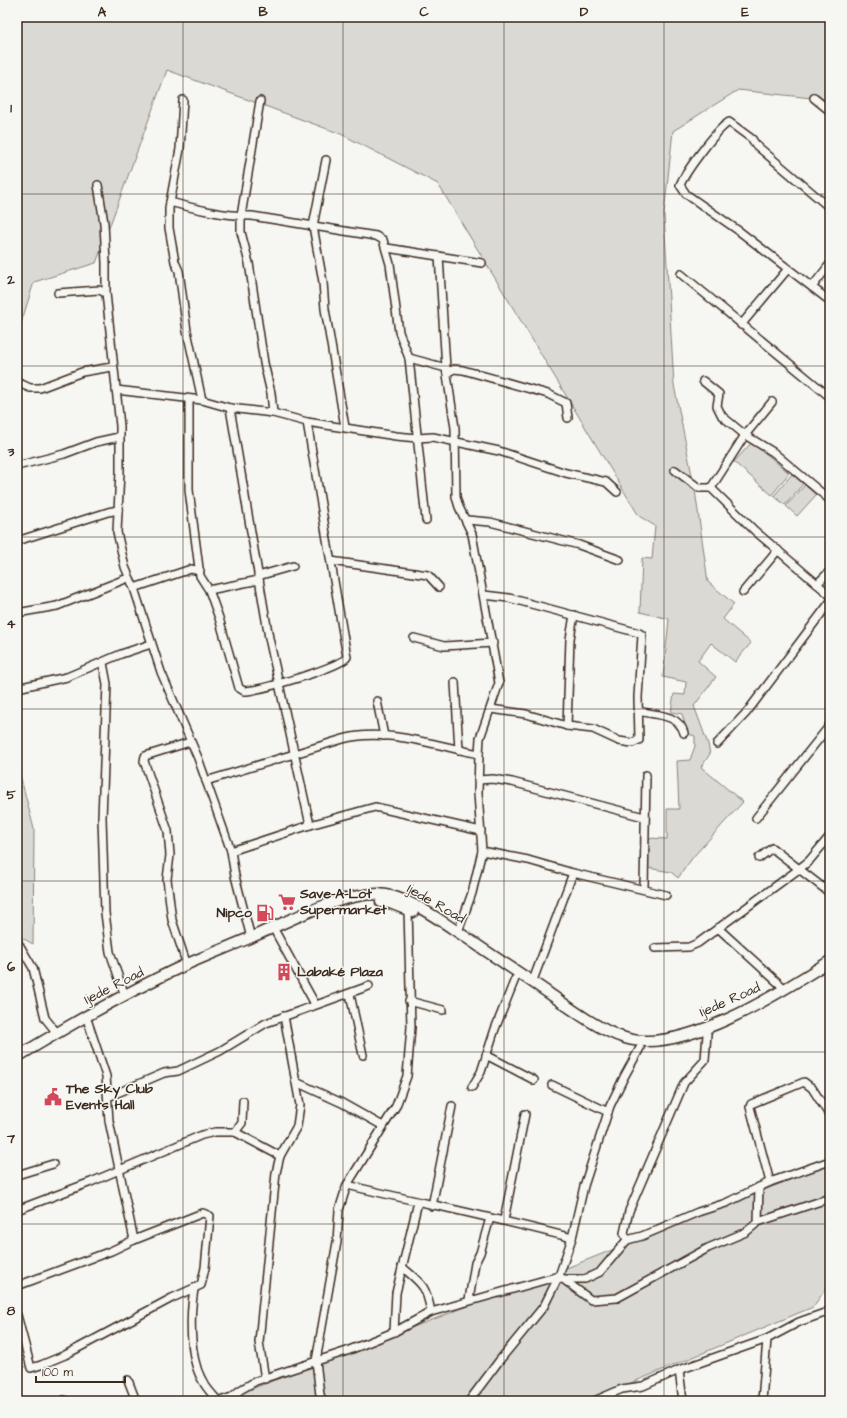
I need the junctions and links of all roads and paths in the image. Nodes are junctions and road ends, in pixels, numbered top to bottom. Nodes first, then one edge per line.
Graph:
1 (814, 98) dead end
2 (183, 100) dead end
3 (260, 101) dead end
4 (830, 111) edge
5 (326, 160) dead end
6 (98, 185) dead end
7 (170, 202) junction
8 (830, 208) edge
9 (241, 216) junction
10 (314, 226) junction
11 (387, 248) junction
12 (439, 256) junction
13 (482, 263) dead end
14 (830, 264) edge
15 (787, 270) junction
16 (681, 274) dead end
17 (812, 286) junction
18 (106, 292) junction
19 (58, 293) dead end
20 (830, 301) edge
21 (741, 324) junction
22 (409, 358) junction
23 (112, 367) junction
24 (447, 370) junction
25 (703, 381) dead end
26 (18, 384) edge
27 (116, 390) junction
28 (830, 397) edge
29 (189, 399) junction
30 (202, 400) junction
31 (772, 402) dead end
32 (230, 408) junction
33 (273, 413) junction
34 (568, 418) dead end
35 (307, 422) junction
36 (345, 427) junction
37 (746, 435) junction
38 (120, 437) junction
39 (417, 438) junction
40 (456, 442) junction
41 (17, 466) edge
42 (674, 470) dead end
43 (711, 488) junction
44 (617, 492) dead end
45 (830, 500) edge
46 (118, 510) junction
47 (426, 520) dead end
48 (467, 520) junction
49 (17, 541) edge
50 (778, 550) junction
51 (620, 560) dead end
52 (330, 561) junction
53 (293, 566) dead end
54 (200, 571) junction
55 (830, 571) edge
56 (128, 578) junction
57 (259, 578) junction
58 (817, 584) junction
59 (439, 587) dead end
60 (134, 588) junction
61 (208, 590) junction
62 (743, 592) dead end
63 (830, 595) edge
64 (484, 596) junction
65 (830, 602) edge
66 (17, 613) edge
67 (574, 615) junction
68 (414, 638) dead end
69 (493, 643) junction
70 (151, 644) junction
71 (103, 663) junction
72 (455, 682) dead end
73 (280, 683) junction
74 (17, 688) edge
75 (377, 701) dead end
76 (491, 709) junction
77 (638, 711) junction
78 (568, 726) junction
79 (830, 726) edge
80 (684, 733) dead end
81 (384, 736) junction
82 (190, 742) junction
83 (717, 744) dead end
84 (459, 750) junction
85 (295, 754) junction
86 (479, 754) junction
87 (646, 774) dead end
88 (478, 780) junction
89 (206, 781) junction
90 (644, 818) junction
91 (756, 818) dead end
92 (310, 825) junction
93 (481, 831) junction
94 (830, 836) edge
95 (231, 851) junction
96 (482, 851) junction
97 (759, 858) dead end
98 (799, 869) junction
99 (573, 873) junction
100 (644, 888) junction
101 (830, 893) edge
102 (666, 895) dead end
103 (408, 909) junction
104 (718, 928) junction
105 (458, 932) junction
106 (276, 933) junction
107 (251, 938) junction
108 (17, 941) edge
109 (655, 948) dead end
110 (830, 961) edge
111 (186, 965) junction
112 (830, 969) edge
113 (515, 979) junction
114 (532, 983) junction
115 (369, 986) dead end
116 (785, 990) junction
117 (350, 994) junction
118 (125, 996) junction
119 (409, 1001) junction
120 (315, 1004) junction
121 (443, 1010) dead end
122 (284, 1016) junction
123 (88, 1022) junction
124 (57, 1033) junction
125 (707, 1034) junction
126 (640, 1048) junction
127 (363, 1055) dead end
128 (486, 1055) junction
129 (17, 1057) edge
130 (17, 1065) edge
131 (534, 1080) dead end
132 (296, 1082) junction
133 (552, 1085) dead end
134 (472, 1087) dead end
135 (108, 1097) junction
136 (243, 1101) dead end
137 (452, 1106) dead end
138 (608, 1112) junction
139 (525, 1114) dead end
140 (830, 1116) edge
141 (383, 1126) junction
142 (235, 1132) junction
143 (280, 1156) junction
144 (830, 1161) edge
145 (53, 1164) dead end
146 (120, 1170) junction
147 (17, 1175) edge
148 (770, 1182) junction
149 (347, 1185) junction
150 (759, 1187) junction
151 (830, 1198) edge
152 (418, 1202) junction
153 (432, 1206) junction
154 (17, 1210) edge
155 (490, 1218) junction
156 (504, 1220) junction
157 (758, 1222) junction
158 (572, 1238) junction
159 (134, 1240) junction
160 (627, 1240) junction
161 (402, 1267) junction
162 (560, 1278) junction
163 (17, 1286) edge
164 (194, 1289) junction
165 (469, 1300) junction
166 (830, 1311) edge
167 (431, 1312) junction
168 (17, 1315) edge
169 (394, 1332) junction
170 (767, 1339) junction
171 (316, 1361) junction
172 (679, 1370) junction
173 (265, 1379) junction
174 (128, 1380) dead end
175 (136, 1401) edge
176 (219, 1401) edge
177 (323, 1401) edge
178 (469, 1401) edge
179 (594, 1401) edge
180 (684, 1401) edge
181 (762, 1401) edge

1 - 4 street
2 - 7 street
3 - 9 street
5 - 10 street
6 - 18 street
7 - 9 street
7 - 30 street
8 - 15 street
9 - 10 street
9 - 33 street
10 - 11 street
10 - 36 street
11 - 12 street
11 - 22 street
12 - 13 street
12 - 24 street
14 - 17 street
15 - 17 street
15 - 21 street
16 - 21 street
17 - 20 street
18 - 19 street
18 - 23 street
21 - 28 street
22 - 24 street
22 - 39 street
23 - 26 street
23 - 27 street
24 - 34 street
24 - 40 street
25 - 37 street
27 - 29 street
27 - 38 street
29 - 30 street
29 - 54 street
30 - 32 street
31 - 37 street
32 - 33 street
32 - 57 street
33 - 35 street
35 - 36 street
35 - 52 street
36 - 39 street
37 - 43 street
37 - 45 street
38 - 41 street
38 - 46 street
39 - 40 street
39 - 47 street
40 - 44 street
40 - 48 street
42 - 43 street
43 - 50 street
46 - 49 street
46 - 56 street
48 - 51 street
48 - 64 street
50 - 58 street
50 - 62 street
52 - 59 street
52 - 73 street
53 - 57 street
54 - 60 street
54 - 61 street
55 - 58 street
56 - 60 street
56 - 66 street
57 - 61 street
57 - 73 street
58 - 63 street
60 - 70 street
61 - 73 street
64 - 67 street
64 - 69 street
65 - 83 street
67 - 77 street
67 - 78 street
68 - 69 street
69 - 76 street
70 - 71 street
70 - 82 street
71 - 74 street
71 - 118 street
72 - 84 street
73 - 85 street
75 - 81 street
76 - 78 street
76 - 86 street
77 - 78 street
77 - 80 street
79 - 91 street
81 - 84 street
81 - 85 street
82 - 89 street
82 - 111 street
84 - 86 street
85 - 89 street
85 - 92 street
86 - 88 street
87 - 90 street
88 - 90 street
88 - 93 street
89 - 95 street
90 - 100 street
92 - 93 street
92 - 95 street
93 - 96 street
94 - 98 street
95 - 107 street
96 - 99 street
96 - 105 street
97 - 98 street
98 - 101 street
98 - 104 street
99 - 100 street
99 - 114 street
100 - 102 street
103 - 106 main road, Ijede Road
103 - 113 main road, Ijede Road
103 - 119 street
104 - 109 street
104 - 116 street
105 - 107 main road, Ijede Road
105 - 114 main road, Ijede Road
106 - 120 street
106 - 123 main road, Ijede Road
107 - 111 main road, Ijede Road
108 - 124 street
110 - 116 main road, Ijede Road
111 - 118 main road, Ijede Road
112 - 125 main road, Ijede Road
113 - 126 main road, Ijede Road
113 - 128 street
114 - 116 main road, Ijede Road
115 - 117 street
117 - 120 street
117 - 127 street
118 - 124 main road, Ijede Road
119 - 121 street
119 - 141 street
120 - 122 street
122 - 132 street
122 - 135 street
123 - 130 main road, Ijede Road
123 - 135 street
124 - 129 main road, Ijede Road
125 - 126 main road, Ijede Road
125 - 160 street
126 - 138 street
128 - 131 street
128 - 134 street
132 - 141 street
132 - 143 street
133 - 138 street
135 - 146 street
136 - 142 street
137 - 153 street
138 - 158 street
139 - 156 street
140 - 148 street
141 - 149 street
142 - 143 street
142 - 146 street
143 - 173 street
144 - 148 street
145 - 147 street
146 - 154 street
146 - 159 street
148 - 150 street
149 - 152 street
149 - 171 street
150 - 157 street
150 - 160 street
151 - 157 street
152 - 153 street
152 - 161 street
153 - 155 street
155 - 156 street
155 - 165 street
156 - 158 street
157 - 162 street
158 - 162 street
159 - 163 street
159 - 164 street
160 - 162 street
161 - 167 street
161 - 169 street
162 - 165 street
162 - 178 street
164 - 168 street
164 - 176 street
165 - 167 street
166 - 170 street
167 - 169 street
169 - 171 street
170 - 172 street
170 - 181 street
171 - 173 street
171 - 177 street
172 - 179 street
172 - 180 street
173 - 176 street
174 - 175 street

